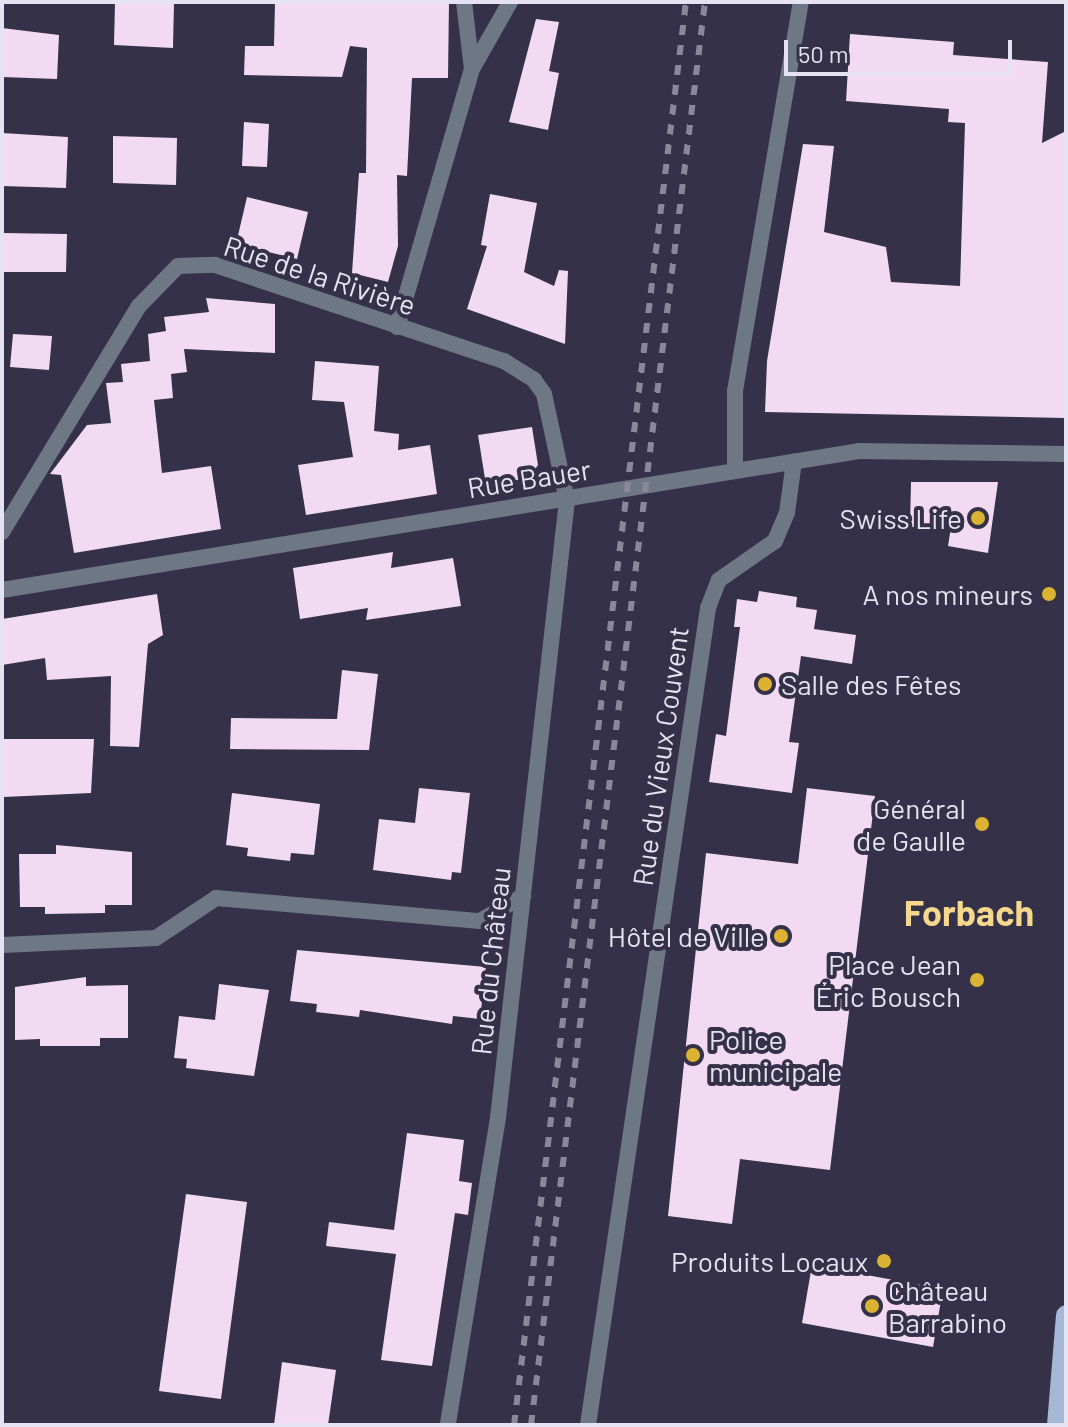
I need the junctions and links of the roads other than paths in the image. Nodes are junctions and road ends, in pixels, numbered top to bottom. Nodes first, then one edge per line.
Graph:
1 (464, 2) edge
2 (510, 2) edge
3 (801, 2) edge
4 (472, 69) junction
5 (397, 327) junction
6 (1066, 454) edge
7 (794, 461) junction
8 (735, 467) junction
9 (567, 500) junction
10 (2, 532) edge
11 (2, 590) edge
12 (523, 896) junction
13 (2, 945) edge
14 (1066, 1315) edge
15 (448, 1425) edge
16 (588, 1425) edge
17 (1057, 1425) edge

1 - 4 street
2 - 4 street
3 - 8 street
4 - 5 street
5 - 9 street, Rue de la Rivière
5 - 10 street, Rue de la Rivière
6 - 7 street, Rue Bauer
7 - 8 street, Rue Bauer
7 - 16 street, Rue du Vieux Couvent
8 - 9 street, Rue Bauer
9 - 11 street, Rue Bauer
9 - 12 street, Rue du Château
12 - 13 street
12 - 15 street, Rue du Château
14 - 17 main road

